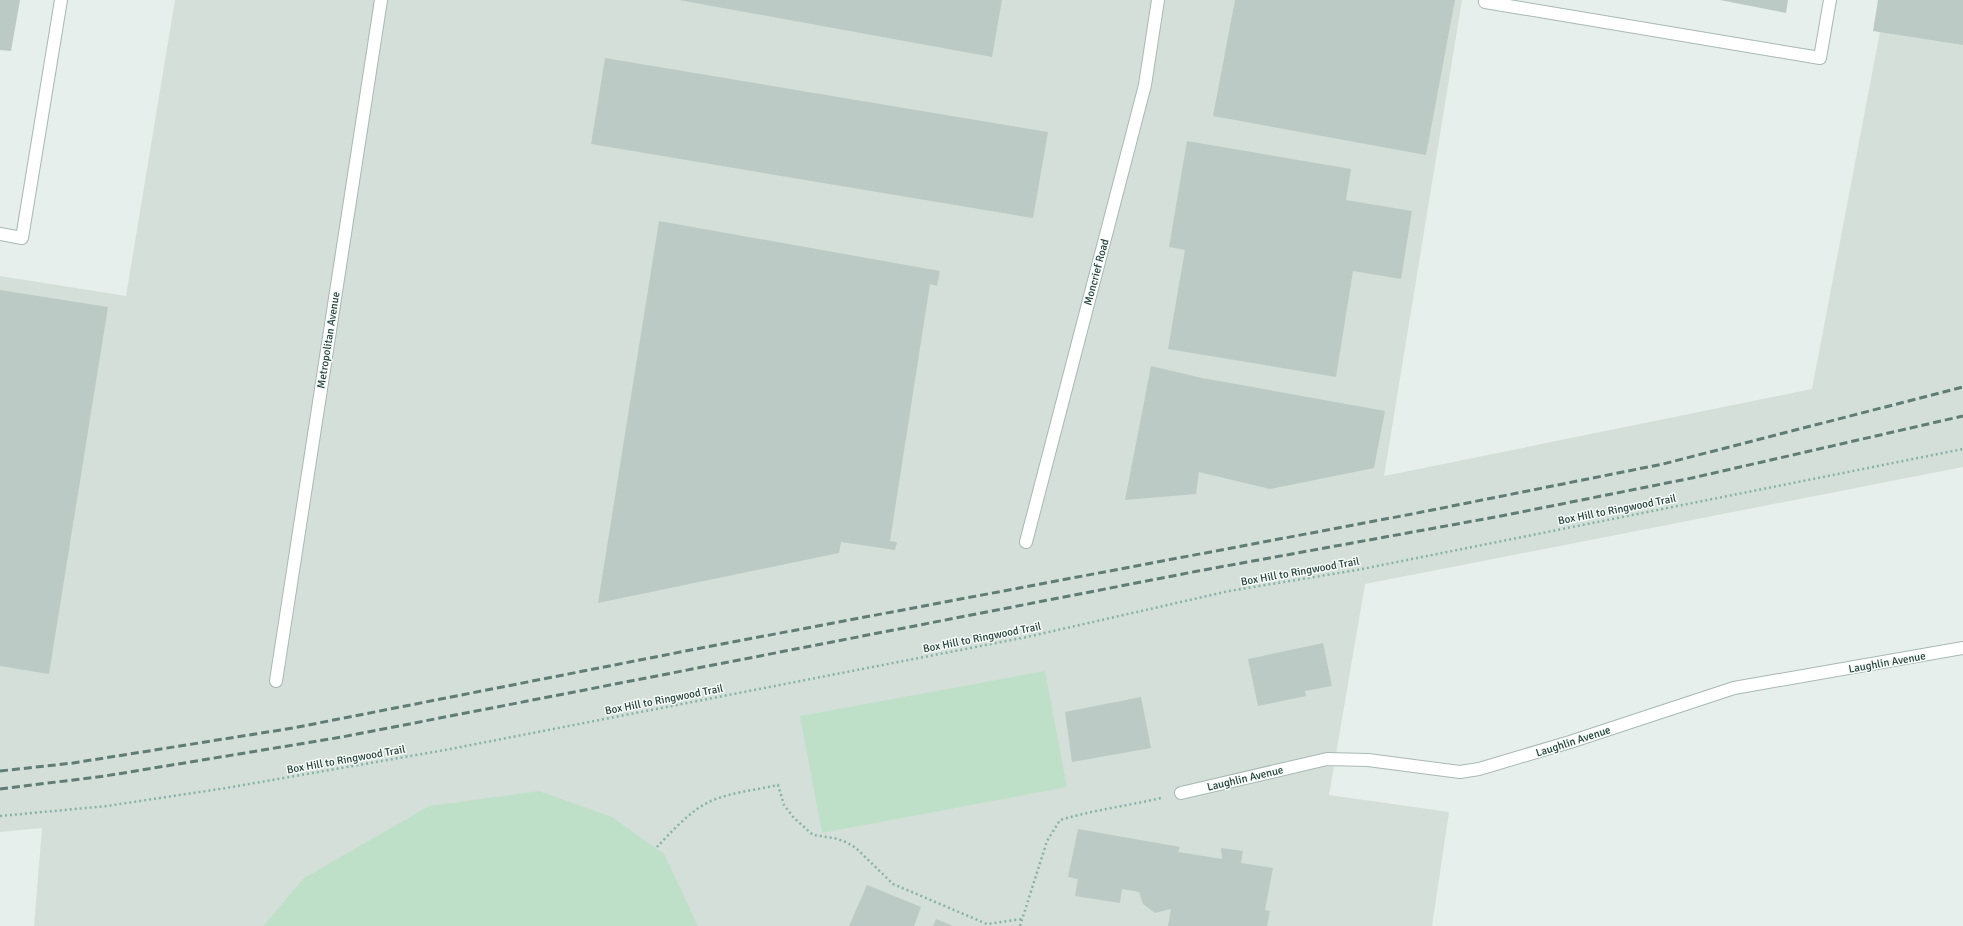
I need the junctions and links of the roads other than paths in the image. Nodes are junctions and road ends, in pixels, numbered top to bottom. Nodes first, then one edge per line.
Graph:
1 (61, 0) edge
2 (381, 0) edge
3 (1158, 0) edge
4 (1485, 0) edge
5 (1830, 0) edge
6 (0, 234) edge
7 (1026, 542) dead end
8 (1963, 648) edge
9 (276, 681) dead end
10 (1181, 793) road end

1 - 6 street
2 - 9 street, Metropolitan Avenue
3 - 7 street, Moncrief Road
4 - 5 street
8 - 10 street, Laughlin Avenue

